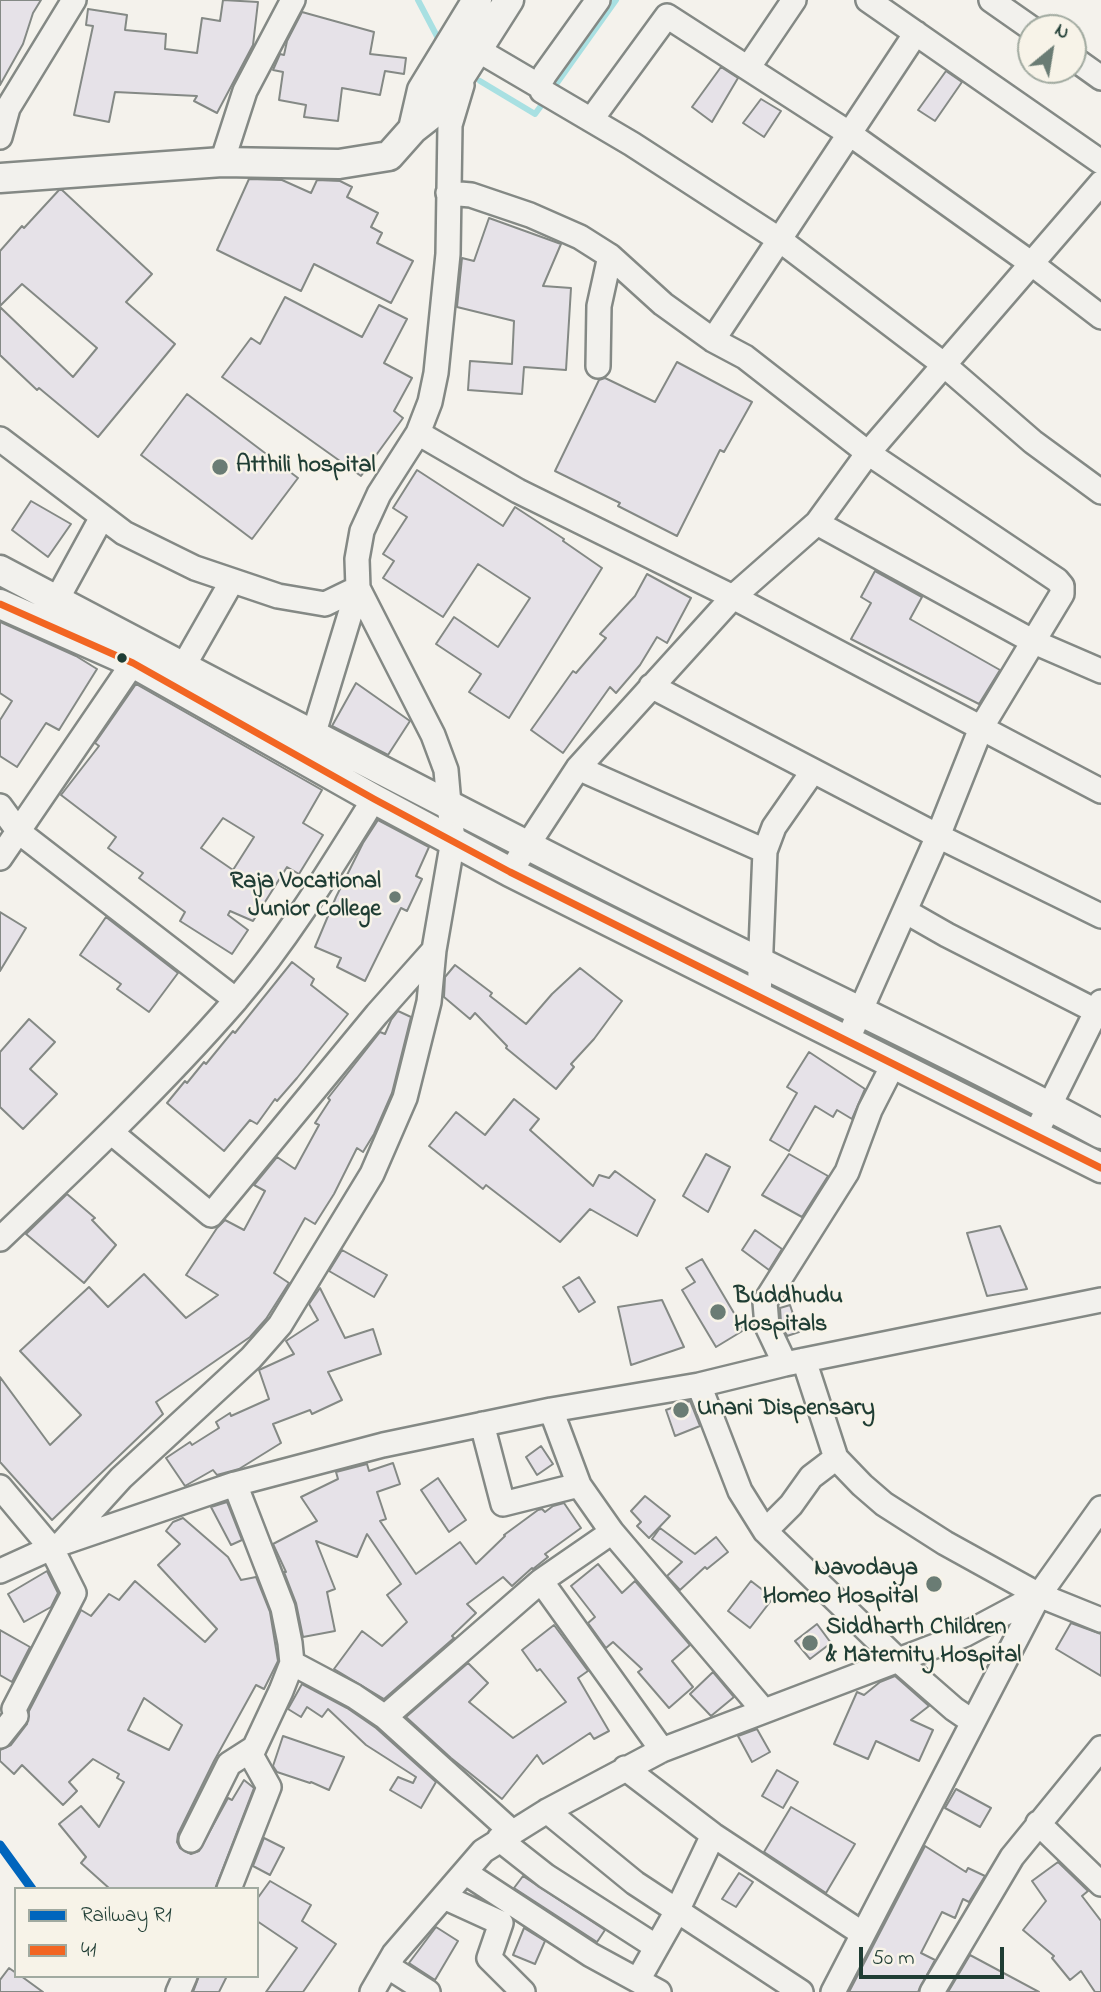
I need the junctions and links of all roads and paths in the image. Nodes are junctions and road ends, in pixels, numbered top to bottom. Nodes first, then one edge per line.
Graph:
1 (74, 0) edge
2 (293, 0) edge
3 (477, 0) edge
4 (509, 0) edge
5 (598, 0) edge
6 (794, 0) edge
7 (868, 0) edge
8 (991, 0) edge
9 (673, 8) edge
10 (1017, 18) edge
11 (916, 33) junction
12 (473, 58) junction
13 (748, 68) junction
14 (541, 87) junction
15 (592, 120) junction
16 (413, 129) junction
17 (850, 134) junction
18 (0, 137) edge
19 (222, 162) junction
20 (1101, 162) edge
21 (0, 178) edge
22 (1101, 183) edge
23 (448, 193) junction
24 (780, 240) junction
25 (610, 256) junction
26 (1032, 264) junction
27 (1101, 317) edge
28 (713, 340) junction
29 (943, 363) junction
30 (598, 366) dead end
31 (418, 433) junction
32 (0, 439) edge
33 (868, 453) junction
34 (1101, 492) edge
35 (102, 517) junction
36 (817, 523) junction
37 (0, 570) edge
38 (232, 581) junction
39 (358, 588) junction
40 (733, 597) junction
41 (0, 604) edge
42 (50, 611) junction
43 (1034, 642) junction
44 (133, 663) junction
45 (1101, 671) edge
46 (178, 676) junction
47 (650, 686) junction
48 (981, 728) junction
49 (309, 748) junction
50 (578, 768) junction
51 (813, 771) junction
52 (1101, 791) edge
53 (374, 799) junction
54 (449, 804) junction
55 (0, 806) edge
56 (19, 832) junction
57 (938, 836) junction
58 (453, 840) junction
59 (528, 845) junction
60 (765, 851) junction
61 (0, 858) edge
62 (510, 872) junction
63 (905, 911) junction
64 (1101, 916) edge
65 (434, 950) junction
66 (760, 962) junction
67 (759, 997) junction
68 (236, 1000) junction
69 (1099, 1007) edge
70 (861, 1011) junction
71 (847, 1041) junction
72 (893, 1065) junction
73 (1049, 1106) junction
74 (112, 1133) junction
75 (1035, 1135) junction
76 (1101, 1135) edge
77 (1101, 1168) edge
78 (0, 1239) edge
79 (1101, 1300) edge
80 (794, 1362) junction
81 (699, 1385) junction
82 (551, 1410) junction
83 (482, 1424) junction
84 (836, 1458) junction
85 (235, 1484) junction
86 (579, 1485) junction
87 (0, 1487) edge
88 (1101, 1508) edge
89 (765, 1531) junction
90 (612, 1532) junction
91 (57, 1546) junction
92 (0, 1571) edge
93 (541, 1581) junction
94 (1039, 1595) junction
95 (1101, 1620) edge
96 (899, 1661) junction
97 (292, 1663) junction
98 (764, 1711) junction
99 (385, 1717) junction
100 (973, 1722) junction
101 (0, 1736) edge
102 (254, 1748) junction
103 (1101, 1748) edge
104 (662, 1750) junction
105 (625, 1768) junction
106 (547, 1811) junction
107 (1038, 1823) junction
108 (505, 1835) junction
109 (713, 1835) junction
110 (191, 1840) dead end
111 (466, 1873) junction
112 (1101, 1884) edge
113 (230, 1887) edge
114 (444, 1897) junction
115 (677, 1911) junction
116 (863, 1934) junction
117 (655, 1946) junction
118 (387, 1966) junction
119 (638, 1980) junction
120 (372, 1992) edge
121 (428, 1992) edge
122 (523, 1992) edge
123 (659, 1992) edge
124 (802, 1992) edge
125 (833, 1992) edge
126 (932, 1992) edge

1 - 18 street
2 - 19 street
3 - 16 main road
4 - 12 main road
5 - 14 street
6 - 13 street
7 - 11 street
8 - 10 street
9 - 13 street
9 - 15 street
11 - 17 street
11 - 20 street
12 - 14 street
12 - 16 main road
12 - 23 street
13 - 17 street
14 - 15 street
15 - 24 street
16 - 19 main road
17 - 24 street
17 - 26 street
19 - 21 main road
22 - 26 street
23 - 25 street
23 - 31 street
24 - 28 street
24 - 29 street
25 - 28 street
25 - 30 street
26 - 27 street
26 - 29 street
28 - 33 street
29 - 33 street
29 - 34 street
31 - 39 street
31 - 40 street
32 - 35 street
33 - 36 street
33 - 43 street
35 - 38 street
35 - 42 street
36 - 40 street
36 - 43 street
37 - 42 main road
38 - 39 street
38 - 46 street
39 - 49 street
39 - 54 street
40 - 47 street
40 - 48 street
41 - 42 main road
42 - 44 main road
42 - 46 main road
43 - 45 street
43 - 48 street
44 - 46 main road
44 - 56 street
46 - 49 main road
47 - 50 street
47 - 51 street
48 - 52 street
48 - 57 street
49 - 53 main road
49 - 54 main road
50 - 59 street
50 - 60 street
51 - 57 street
51 - 60 street
53 - 58 main road
53 - 68 street
54 - 58 street
54 - 59 main road
55 - 56 street
56 - 61 street
56 - 68 street
57 - 63 street
57 - 64 street
58 - 62 main road
58 - 65 street
59 - 62 street
59 - 66 main road
60 - 66 street
62 - 67 main road
63 - 69 street
63 - 70 street
65 - 74 street
65 - 91 street
66 - 67 street
66 - 70 main road
67 - 71 main road
68 - 74 street
69 - 73 street
70 - 71 street
70 - 73 main road
71 - 72 main road
72 - 75 main road
72 - 80 street
73 - 75 street
73 - 76 main road
74 - 78 street
75 - 77 main road
79 - 80 street
80 - 81 street
80 - 84 street
81 - 82 street
81 - 89 street
82 - 83 street
82 - 86 street
83 - 85 street
83 - 86 street
84 - 89 street
84 - 94 street
85 - 91 street
85 - 97 street
86 - 90 street
87 - 91 street
88 - 94 street
89 - 96 street
90 - 93 street
90 - 98 street
91 - 92 street
91 - 101 street
93 - 99 street
93 - 104 street
94 - 95 street
94 - 96 street
94 - 100 street
96 - 98 street
96 - 100 street
97 - 99 street
97 - 102 street
98 - 104 street
99 - 108 street
100 - 116 street
102 - 110 street
102 - 113 street
103 - 107 street
104 - 105 street
105 - 106 street
105 - 109 street
106 - 108 street
106 - 115 street
107 - 112 street
107 - 126 street
108 - 111 street
108 - 117 street
109 - 115 street
109 - 116 street
111 - 114 street
111 - 119 street
114 - 118 street
114 - 122 street
115 - 117 street
115 - 124 street
116 - 125 street
117 - 119 street
118 - 120 street
118 - 121 street
119 - 123 street

